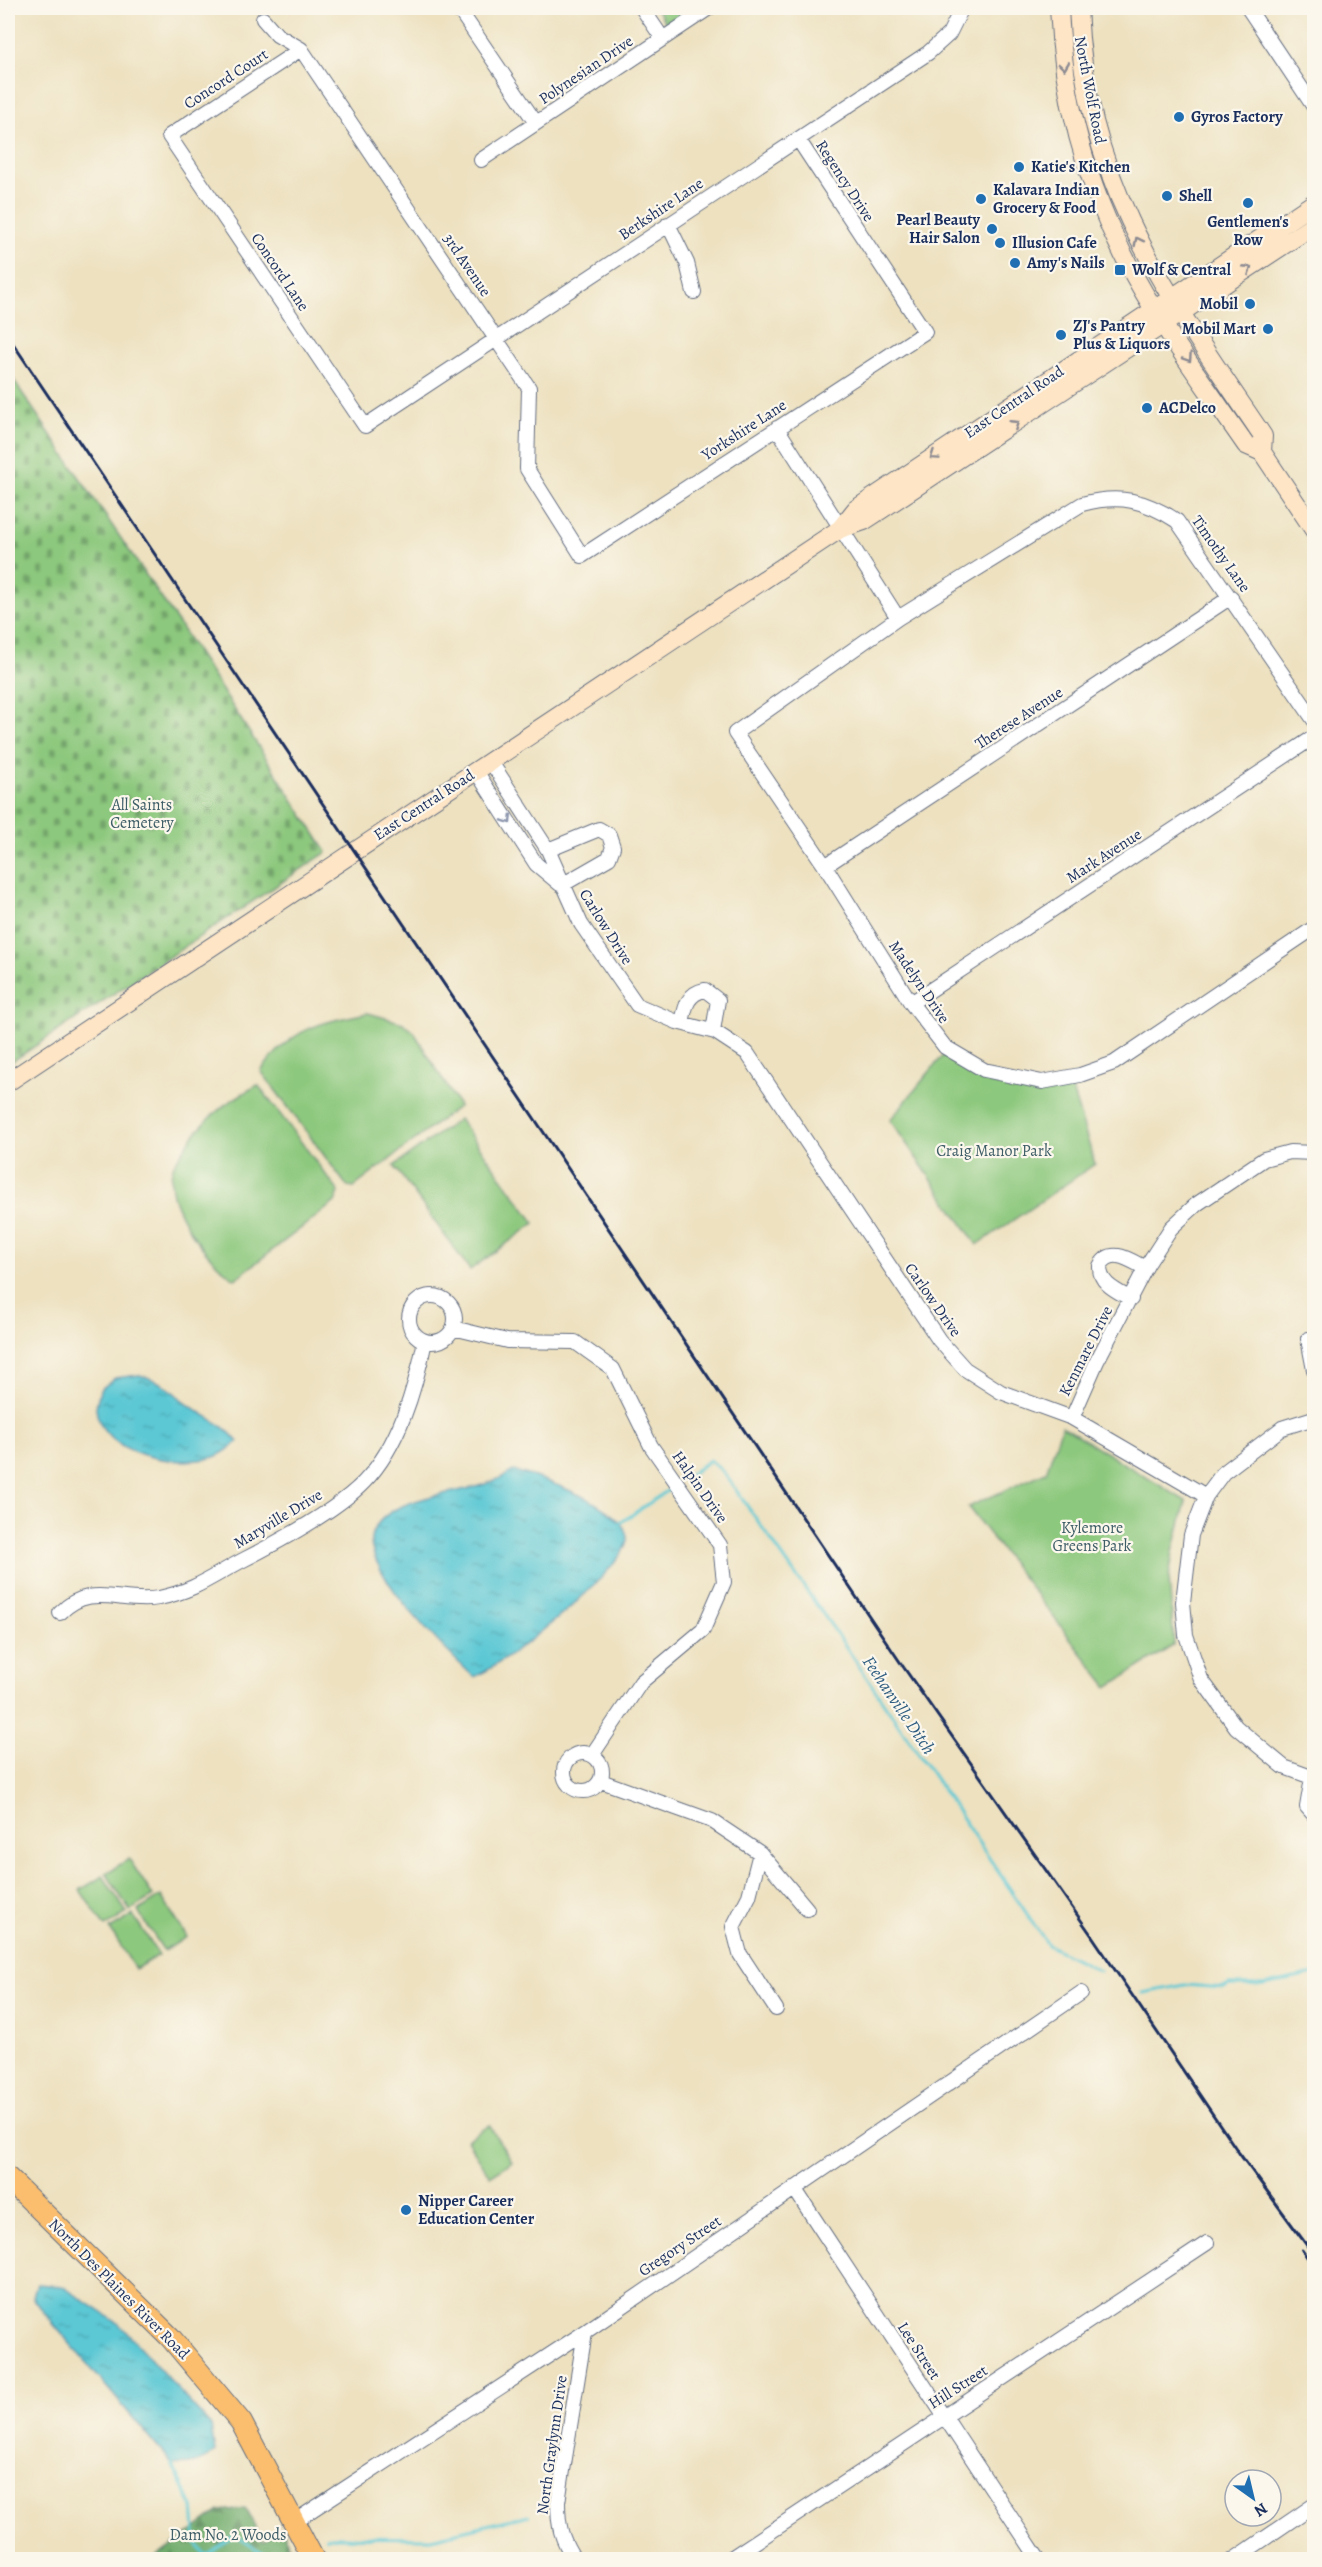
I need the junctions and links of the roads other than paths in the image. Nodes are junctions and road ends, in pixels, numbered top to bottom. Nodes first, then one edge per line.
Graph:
1 (458, 8) edge
2 (642, 8) edge
3 (709, 8) edge
4 (962, 8) edge
5 (1059, 8) edge
6 (1078, 8) edge
7 (1248, 8) edge
8 (263, 19) dead end
9 (663, 39) junction
10 (301, 49) junction
11 (1314, 107) edge
12 (536, 123) junction
13 (169, 136) joint
14 (798, 139) junction
15 (481, 160) dead end
16 (1314, 203) edge
17 (668, 224) junction
18 (1314, 225) edge
19 (694, 292) dead end
20 (1171, 298) junction
21 (1155, 308) junction
22 (1181, 313) junction
23 (1165, 324) junction
24 (925, 332) joint
25 (497, 339) junction
26 (365, 426) joint
27 (777, 428) junction
28 (1262, 452) junction
29 (840, 529) junction
30 (1314, 530) edge
31 (582, 556) joint
32 (1231, 597) junction
33 (898, 618) junction
34 (1314, 720) edge
35 (735, 734) joint
36 (1314, 737) edge
37 (484, 766) junction
38 (548, 850) junction
39 (825, 866) junction
40 (562, 885) junction
41 (1314, 928) edge
42 (911, 1003) junction
43 (682, 1023) junction
44 (713, 1031) junction
45 (8, 1082) edge
46 (1314, 1153) edge
47 (1145, 1268) junction
48 (1131, 1299) junction
49 (453, 1328) junction
50 (1308, 1339) dead end
51 (425, 1341) junction
52 (1314, 1370) edge
53 (1072, 1418) junction
54 (1314, 1418) edge
55 (1206, 1496) junction
56 (60, 1613) dead end
57 (592, 1755) junction
58 (1313, 1778) edge
59 (601, 1781) junction
60 (1314, 1815) edge
61 (760, 1853) junction
62 (807, 1909) dead end
63 (1081, 1993) dead end
64 (776, 2009) dead end
65 (8, 2178) edge
66 (794, 2188) junction
67 (1207, 2243) dead end
68 (585, 2332) junction
69 (942, 2416) junction
70 (1314, 2505) edge
71 (295, 2521) junction
72 (314, 2559) edge
73 (575, 2559) edge
74 (728, 2559) edge
75 (1038, 2559) edge
76 (1233, 2559) edge

1 - 12 street
2 - 9 street
3 - 9 street, Polynesian Drive
4 - 14 street, Berkshire Lane
5 -> 21 main road, North Wolf Road
20 -> 6 main road, North Wolf Road
7 - 11 street
8 - 10 street, 3rd Avenue
9 - 12 street, Polynesian Drive
10 - 13 street, Concord Court
10 - 25 street, 3rd Avenue
12 - 15 street, Polynesian Drive
13 - 26 street, Concord Lane
14 - 17 street, Berkshire Lane
14 - 24 street, Regency Drive
16 - 20 main road, East Central Road
17 - 19 street
17 - 25 street, Berkshire Lane
22 -> 18 main road, East Central Road
20 - 21 main road, East Central Road
20 - 22 main road, North Wolf Road
21 - 23 main road, North Wolf Road
21 -> 29 main road, East Central Road
22 - 23 main road, East Central Road
22 - 28 main road, North Wolf Road
23 -> 28 main road, North Wolf Road
29 -> 23 main road, East Central Road
24 - 27 street, Yorkshire Lane
25 - 26 street, Berkshire Lane
25 - 31 street, 3rd Avenue
27 - 29 street
27 - 31 street, Yorkshire Lane
28 - 30 main road, North Wolf Road
29 - 33 street
29 - 37 main road, East Central Road
32 - 33 street, Timothy Lane
32 - 34 street, Timothy Lane
32 - 39 street, Therese Avenue
33 - 35 street, Timothy Lane
35 - 39 street, Madelyn Drive
36 - 42 street, Mark Avenue
37 - 38 street, Carlow Drive
37 -> 40 street, Carlow Drive
37 - 45 main road, East Central Road
38 - 40 street, Carlow Drive
38 - 40 street, Carlow Drive
39 - 42 street, Madelyn Drive
40 - 43 street, Carlow Drive
41 - 42 street, Madelyn Drive
43 - 44 street, Carlow Drive
43 - 44 street
44 - 53 street, Carlow Drive
46 - 47 street, Kenmare Drive
47 - 48 street, Kenmare Drive
47 - 48 street, Kenmare Drive
48 - 53 street, Kenmare Drive
49 - 51 street
49 - 51 street
49 - 57 street, Halpin Drive
50 - 52 street
51 - 56 street, Maryville Drive
53 - 55 street, Carlow Drive
54 - 55 street
55 - 58 street
57 - 59 street
57 - 59 street
58 - 60 street
59 - 61 street
61 - 62 street
61 - 64 street
63 - 66 street, Gregory Street
65 - 71 main road, North Des Plaines River Road
66 - 68 street, Gregory Street
66 - 69 street, Lee Street
67 - 69 street, Hill Street
68 - 71 street, Gregory Street
68 - 73 street, North Graylynn Drive
69 - 74 street, Hill Street
69 - 75 street, Lee Street
70 - 76 street
71 - 72 main road, North Des Plaines River Road

